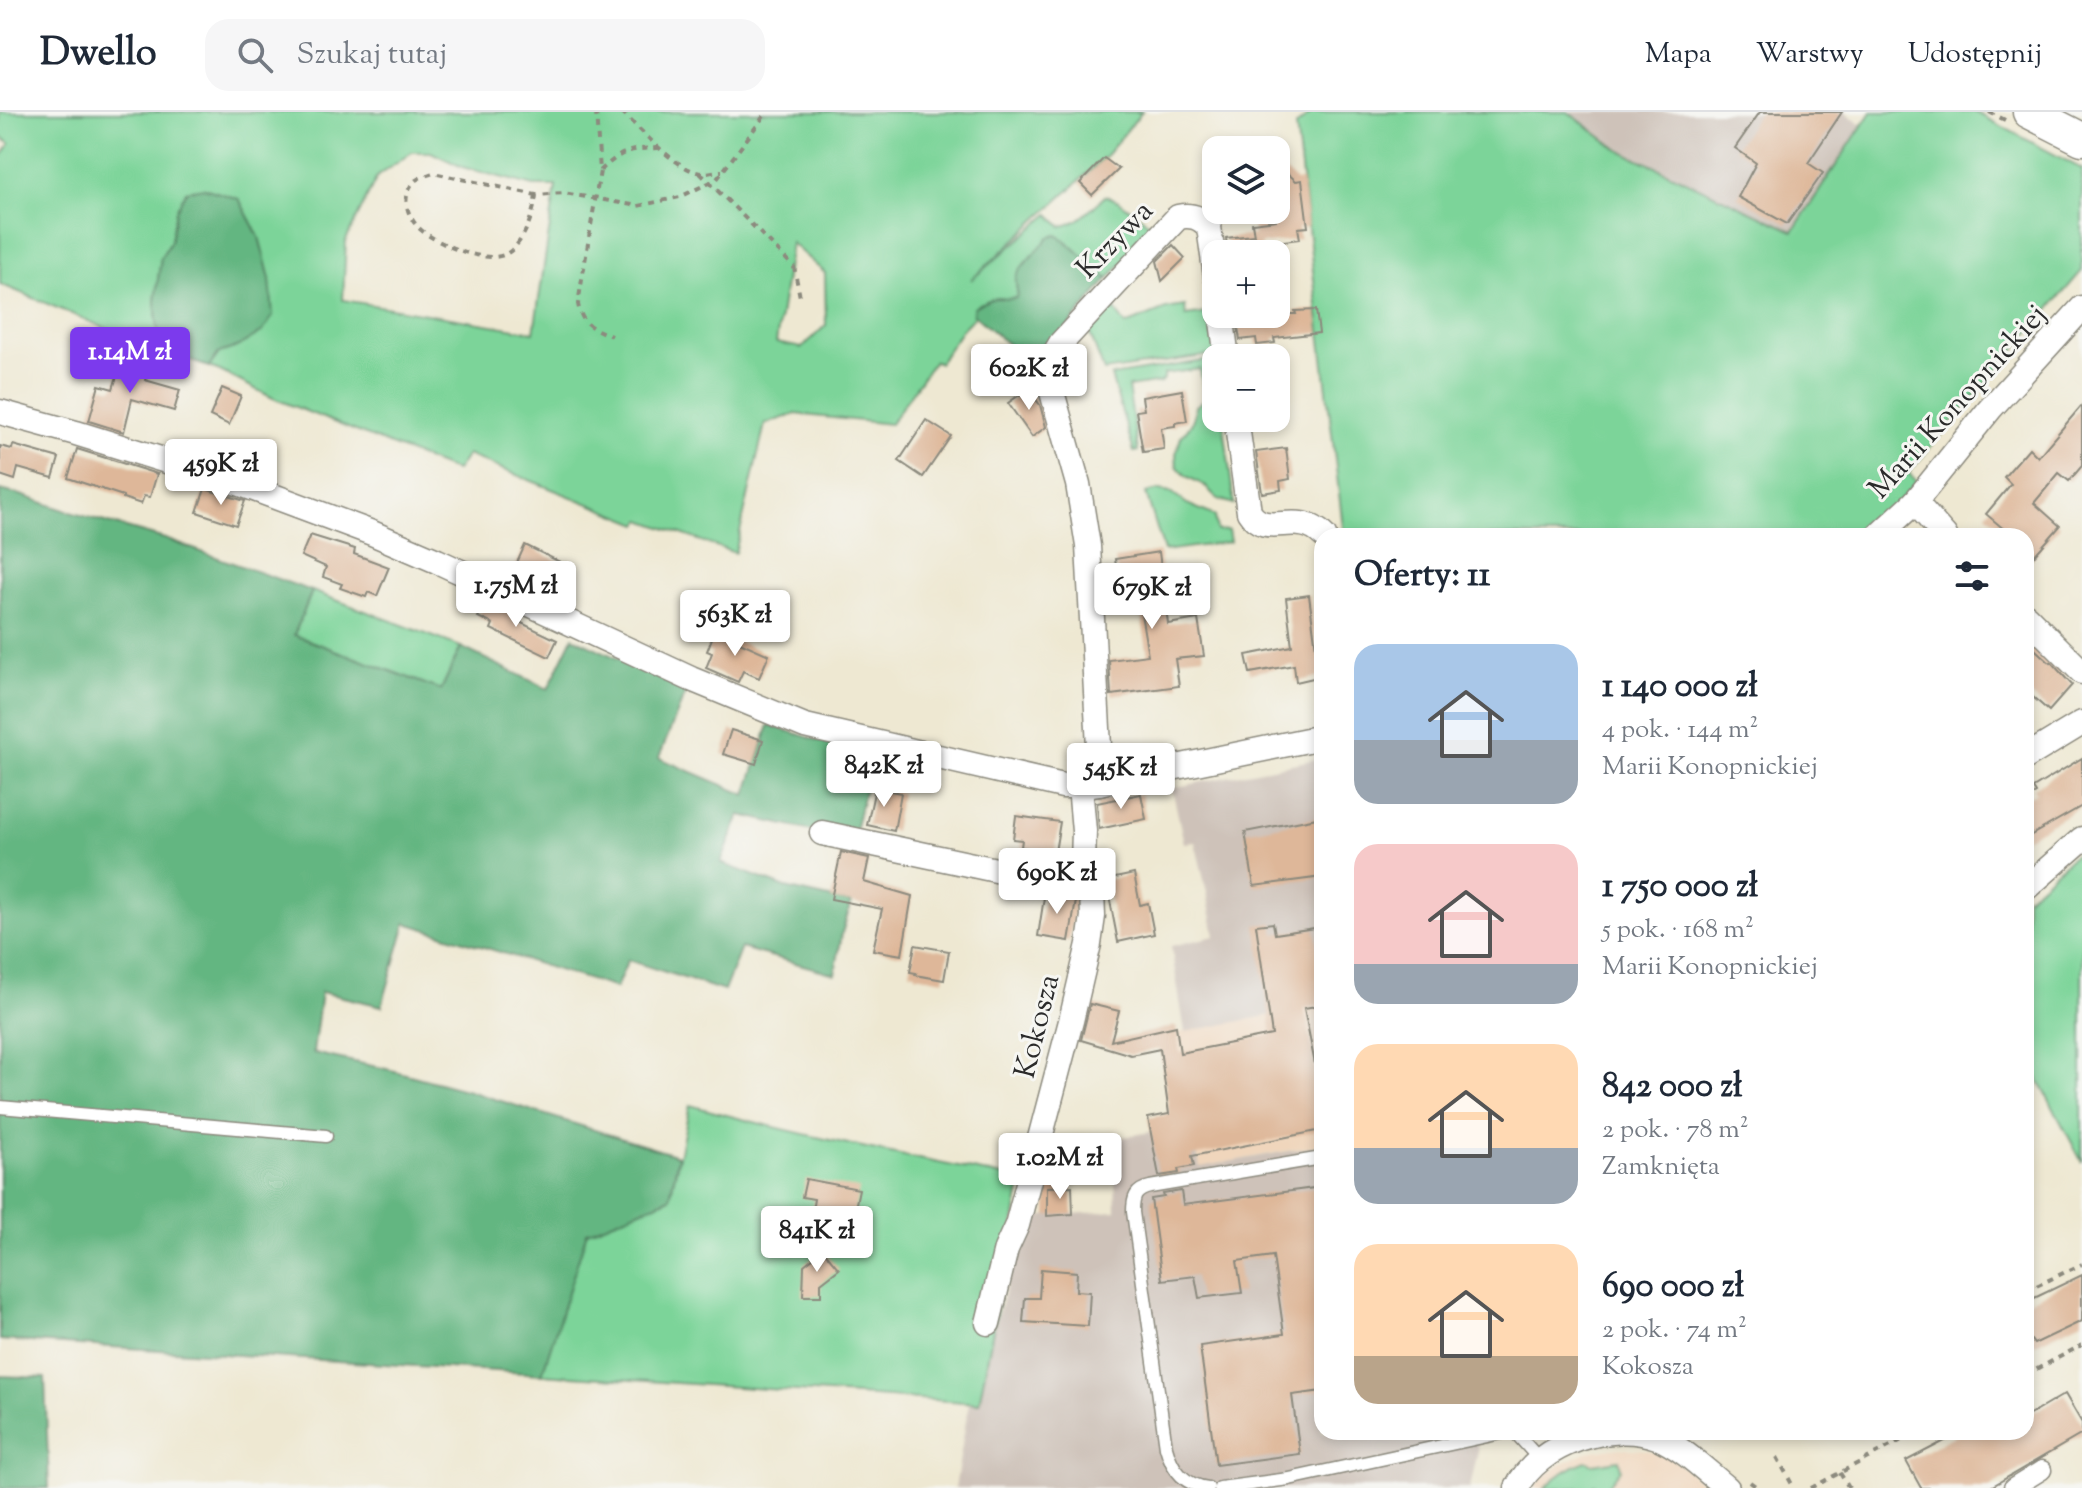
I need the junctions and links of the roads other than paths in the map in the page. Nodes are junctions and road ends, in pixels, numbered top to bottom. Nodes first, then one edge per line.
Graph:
1 (2029, 112) edge
2 (2082, 139) edge
3 (1211, 240) edge
4 (2082, 308) edge
5 (1048, 373) joint
6 (0, 412) edge
7 (1238, 432) edge
8 (1915, 502) junction
9 (1887, 528) edge
10 (1938, 528) edge
11 (1314, 529) edge
12 (2034, 624) edge
13 (2082, 672) edge
14 (2082, 723) edge
15 (1314, 739) edge
16 (2034, 752) edge
17 (1089, 784) junction
18 (822, 833) dead end
19 (2082, 839) edge
20 (1087, 877) junction
21 (2034, 881) edge
22 (0, 1107) edge
23 (326, 1136) dead end
24 (1314, 1159) edge
25 (988, 1323) dead end
26 (1469, 1440) edge
27 (1522, 1440) edge
28 (1575, 1440) edge
29 (1665, 1440) edge
30 (1540, 1460) junction
31 (2042, 1470) dead end
32 (1208, 1488) edge
33 (1220, 1488) edge
34 (1517, 1488) edge
35 (1727, 1488) edge
36 (2013, 1488) edge

1 - 2 main road
3 - 5 street, Krzywa
4 - 8 street, Marii Konopnickiej
5 - 17 street, Kokosza
6 - 17 street
7 - 11 street
8 - 9 street, Marii Konopnickiej
8 - 10 street
12 - 13 street
14 - 16 street
15 - 17 street
17 - 20 street, Kokosza
18 - 20 street
19 - 21 street
20 - 25 street, Kokosza
22 - 23 lane
24 - 32 lane
26 - 33 lane
27 - 30 lane
28 - 30 street
29 - 35 street
30 - 34 street
31 - 36 street

